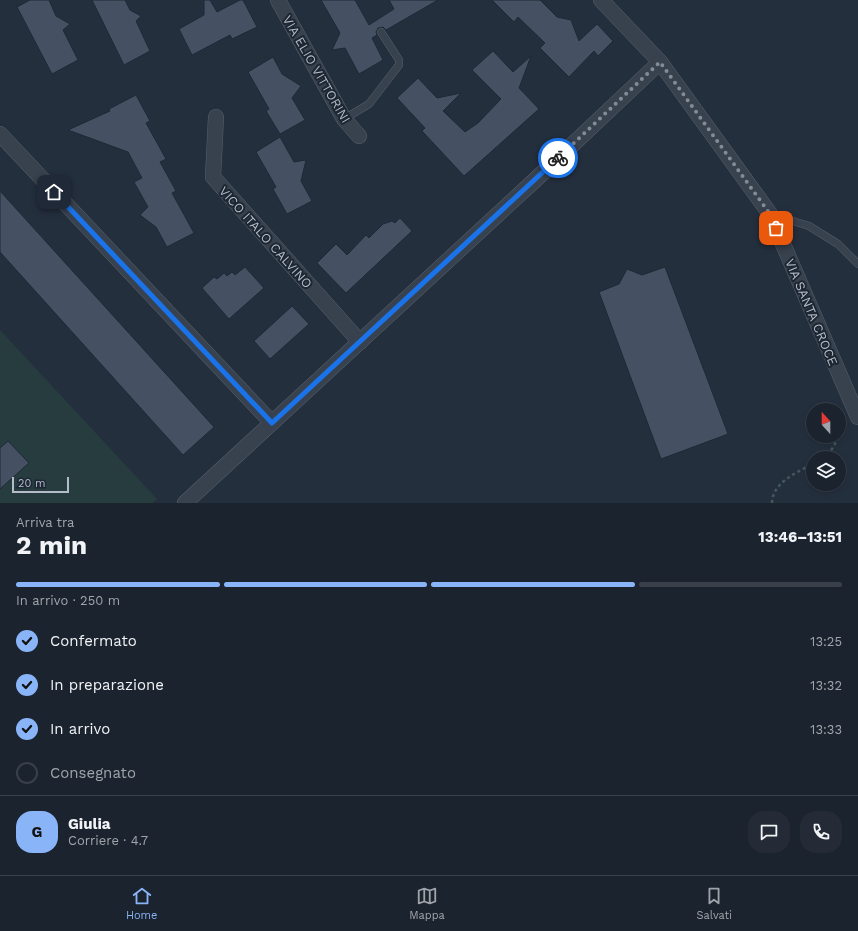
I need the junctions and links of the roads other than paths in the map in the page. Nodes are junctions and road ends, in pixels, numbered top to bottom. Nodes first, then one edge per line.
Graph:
1 (278, 0) edge
2 (601, 0) edge
3 (381, 32) dead end
4 (660, 62) junction
5 (216, 117) dead end
6 (344, 119) junction
7 (0, 134) edge
8 (359, 136) dead end
9 (770, 214) junction
10 (858, 264) edge
11 (360, 342) junction
12 (858, 417) edge
13 (272, 423) junction
14 (185, 503) edge

1 - 6 street, VIA ELIO VITTORINI
2 - 4 street, VIA SANTA CROCE
3 - 6 lane
4 - 9 street, VIA SANTA CROCE
4 - 11 street
5 - 11 street, VICO ITALO CALVINO
6 - 8 street, VIA ELIO VITTORINI
7 - 13 street
9 - 10 lane
9 - 12 street, VIA SANTA CROCE
11 - 13 street
13 - 14 street

